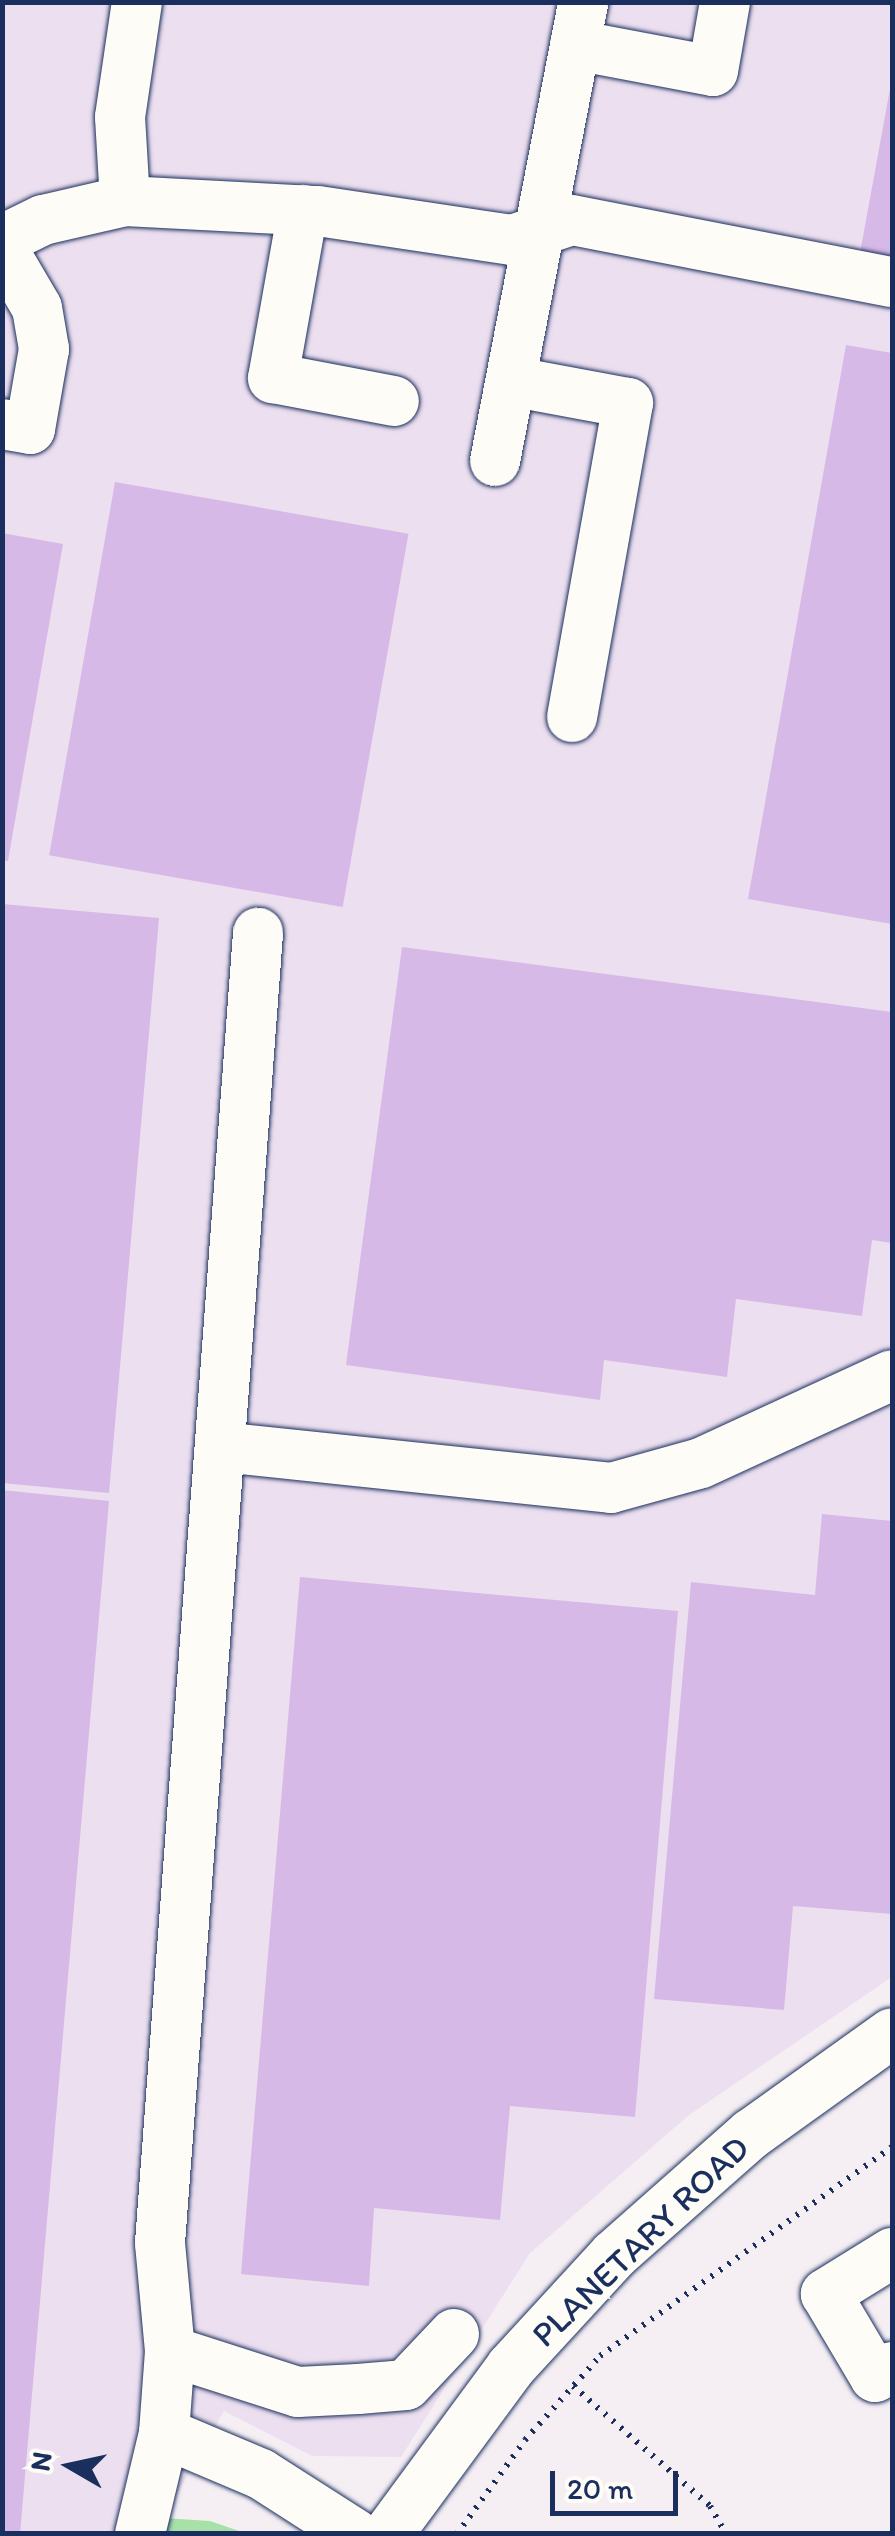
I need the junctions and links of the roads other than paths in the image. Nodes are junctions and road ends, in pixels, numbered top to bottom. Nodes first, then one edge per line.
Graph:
1 (137, 2) edge
2 (725, 2) edge
3 (579, 24) edge
4 (126, 201) junction
5 (303, 210) junction
6 (541, 229) junction
7 (2, 240) edge
8 (2, 248) edge
9 (892, 282) edge
10 (515, 382) junction
11 (394, 401) dead end
12 (2, 424) edge
13 (495, 461) dead end
14 (572, 718) dead end
15 (258, 933) dead end
16 (892, 1375) edge
17 (221, 1447) junction
18 (892, 2033) edge
19 (892, 2253) edge
20 (454, 2334) dead end
21 (170, 2351) junction
22 (892, 2367) edge
23 (164, 2432) junction
24 (140, 2534) edge
25 (355, 2534) edge
26 (388, 2534) edge

1 - 4 street
2 - 3 street
3 - 6 street
4 - 5 street
4 - 7 street
5 - 6 street
5 - 11 street
6 - 9 street
6 - 10 street
8 - 12 street
10 - 13 street
10 - 14 street
15 - 17 street
16 - 17 street
17 - 21 street
18 - 26 street, PLANETARY ROAD
19 - 22 street
20 - 21 street
21 - 23 street
23 - 24 street
23 - 25 street

